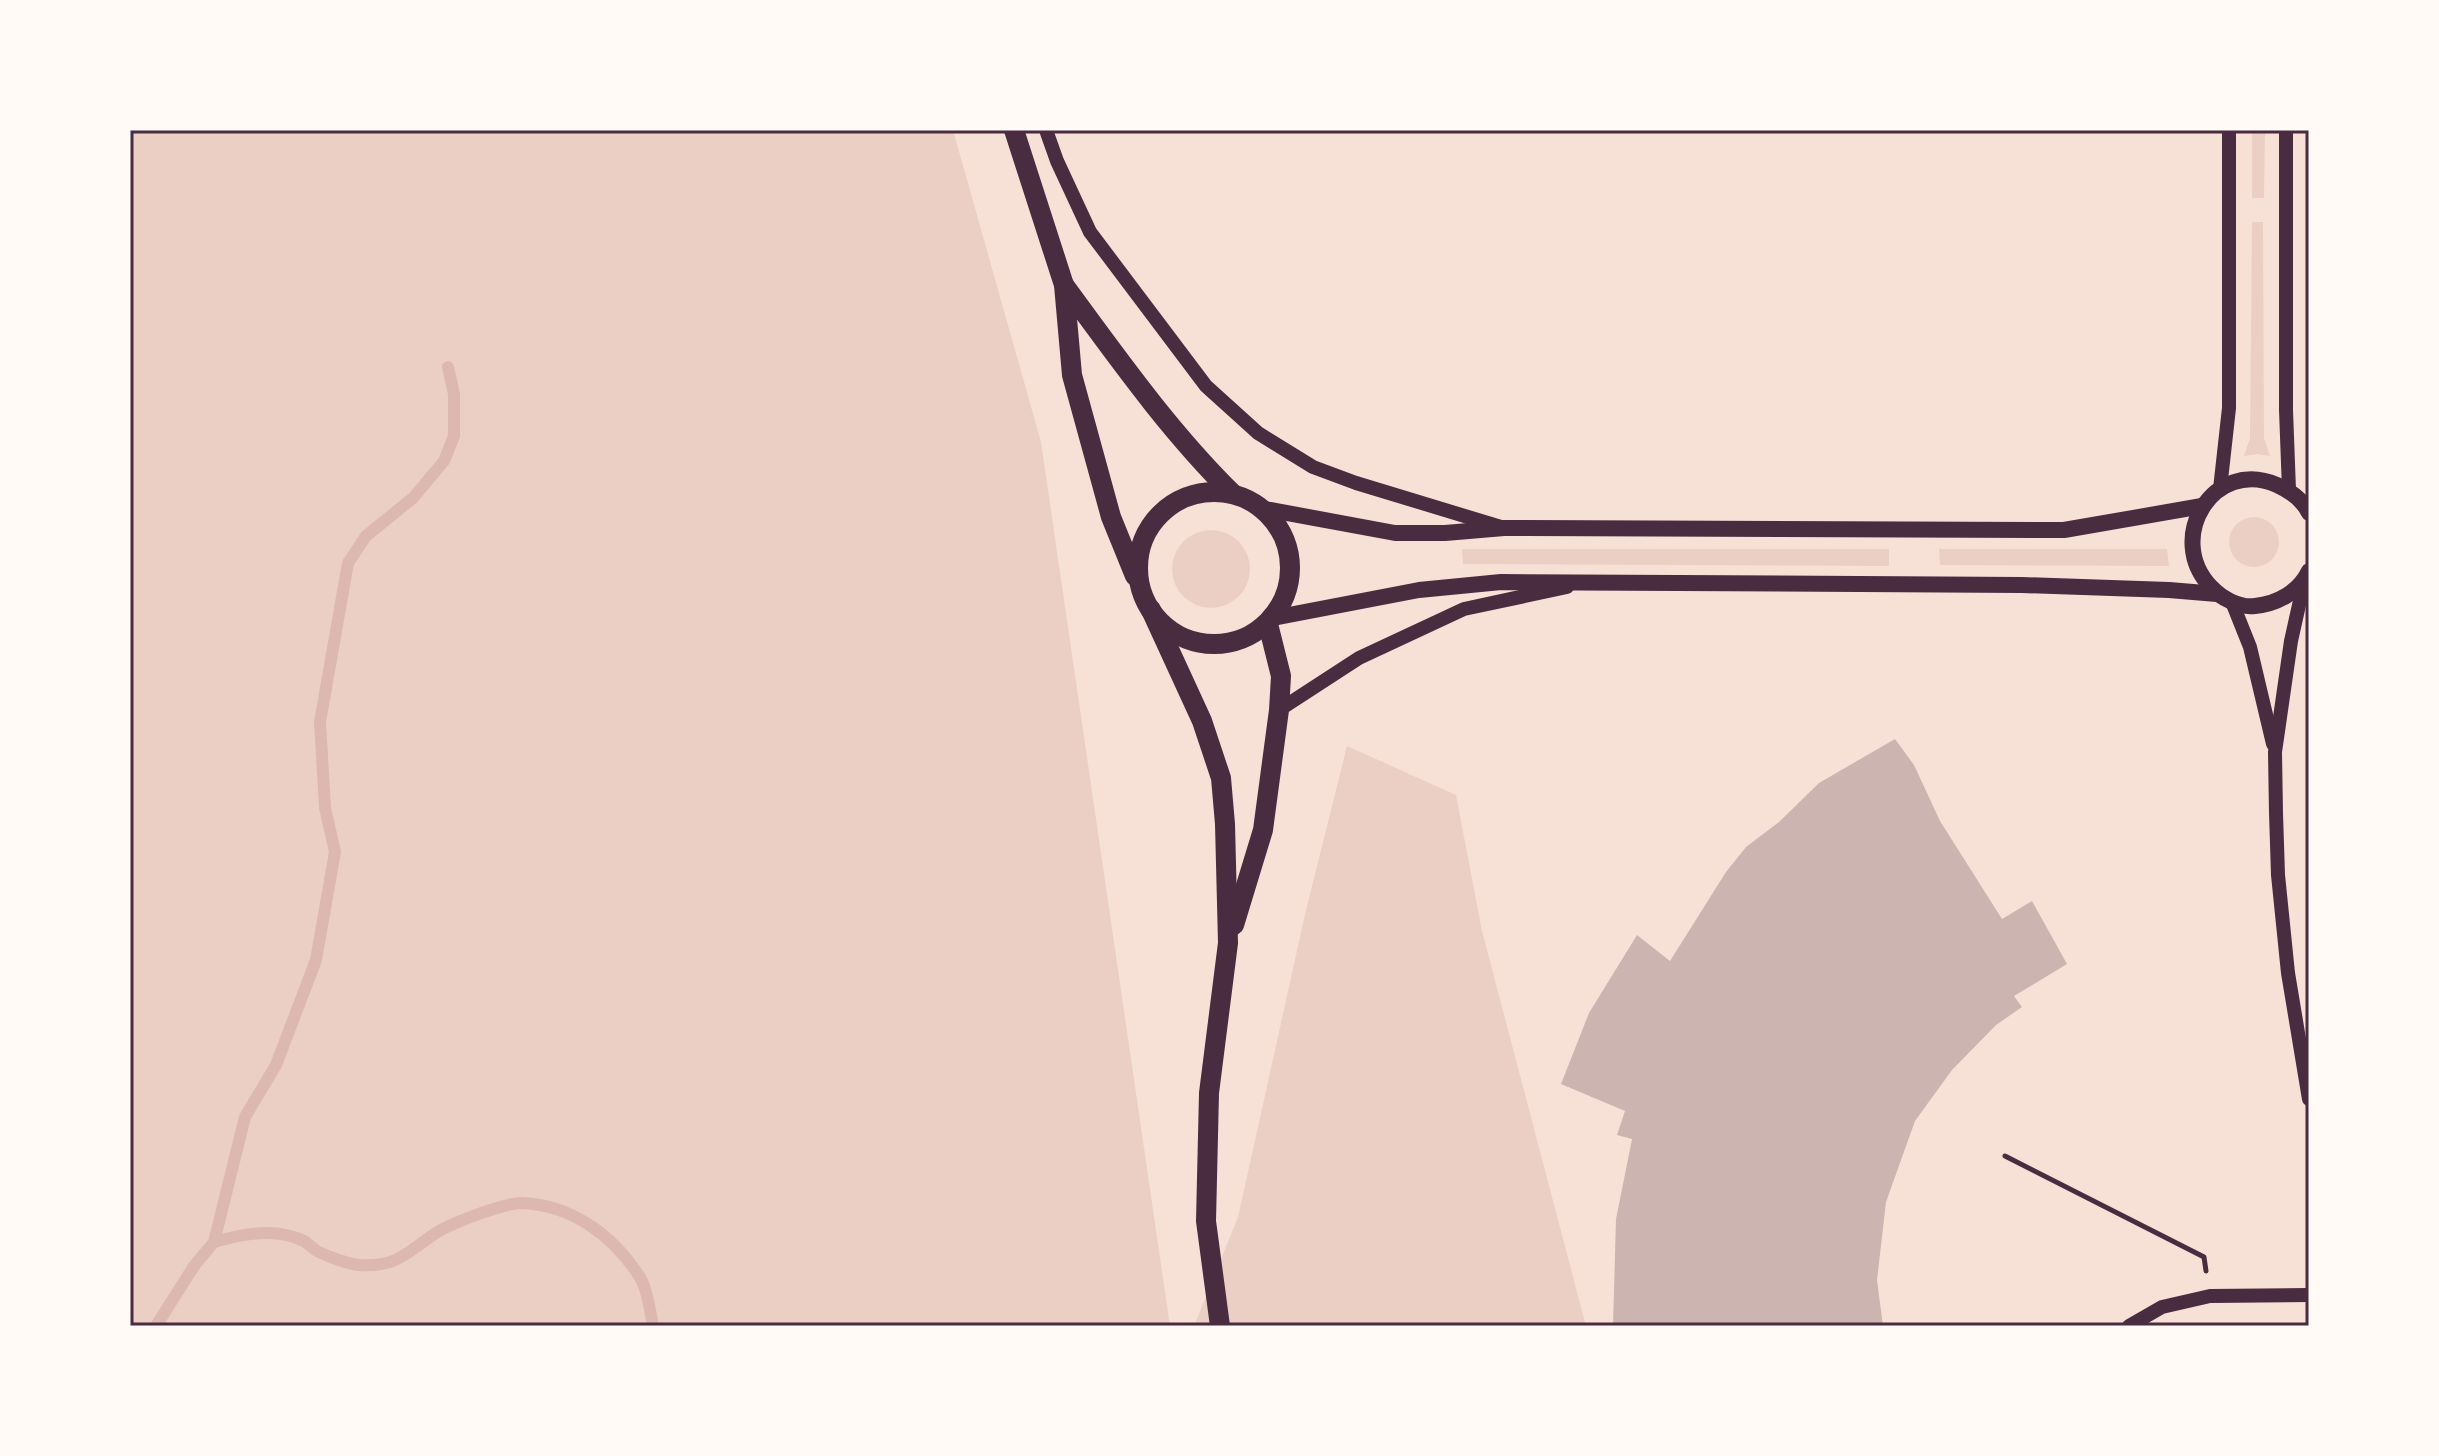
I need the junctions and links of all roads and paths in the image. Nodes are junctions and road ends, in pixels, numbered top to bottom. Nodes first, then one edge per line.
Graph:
1 (1014, 130) edge
2 (1046, 130) edge
3 (2229, 130) edge
4 (2286, 130) edge
5 (1064, 285) junction
6 (2220, 489) junction
7 (2289, 490) junction
8 (1233, 494) junction
9 (2202, 506) junction
10 (1265, 509) junction
11 (2309, 513) edge
12 (1504, 528) junction
13 (2307, 574) edge
14 (1583, 583) junction
15 (1140, 587) junction
16 (2225, 598) junction
17 (1151, 610) junction
18 (1270, 621) junction
19 (1279, 710) junction
20 (2275, 752) junction
21 (1228, 943) junction
22 (2309, 1099) edge
23 (2005, 1156) dead end
24 (2309, 1295) edge
25 (2210, 1296) junction
26 (1220, 1326) edge
27 (2129, 1326) edge

1 - 5 main road
2 - 12 street
3 - 6 street
4 - 7 street
5 - 8 main road
5 - 15 main road
6 - 7 main road
6 - 9 main road
7 - 11 main road
8 - 10 main road
8 - 15 main road
9 - 12 main road
9 - 16 main road
10 - 12 main road
10 - 18 main road
13 - 16 main road
13 - 20 street
14 - 16 main road
14 - 18 main road
14 - 19 street
15 - 17 main road
16 - 20 street
17 - 18 main road
17 - 21 main road
18 - 19 main road
19 - 21 main road
20 - 22 street
21 - 26 main road
23 - 25 path
24 - 25 street
25 - 27 street

